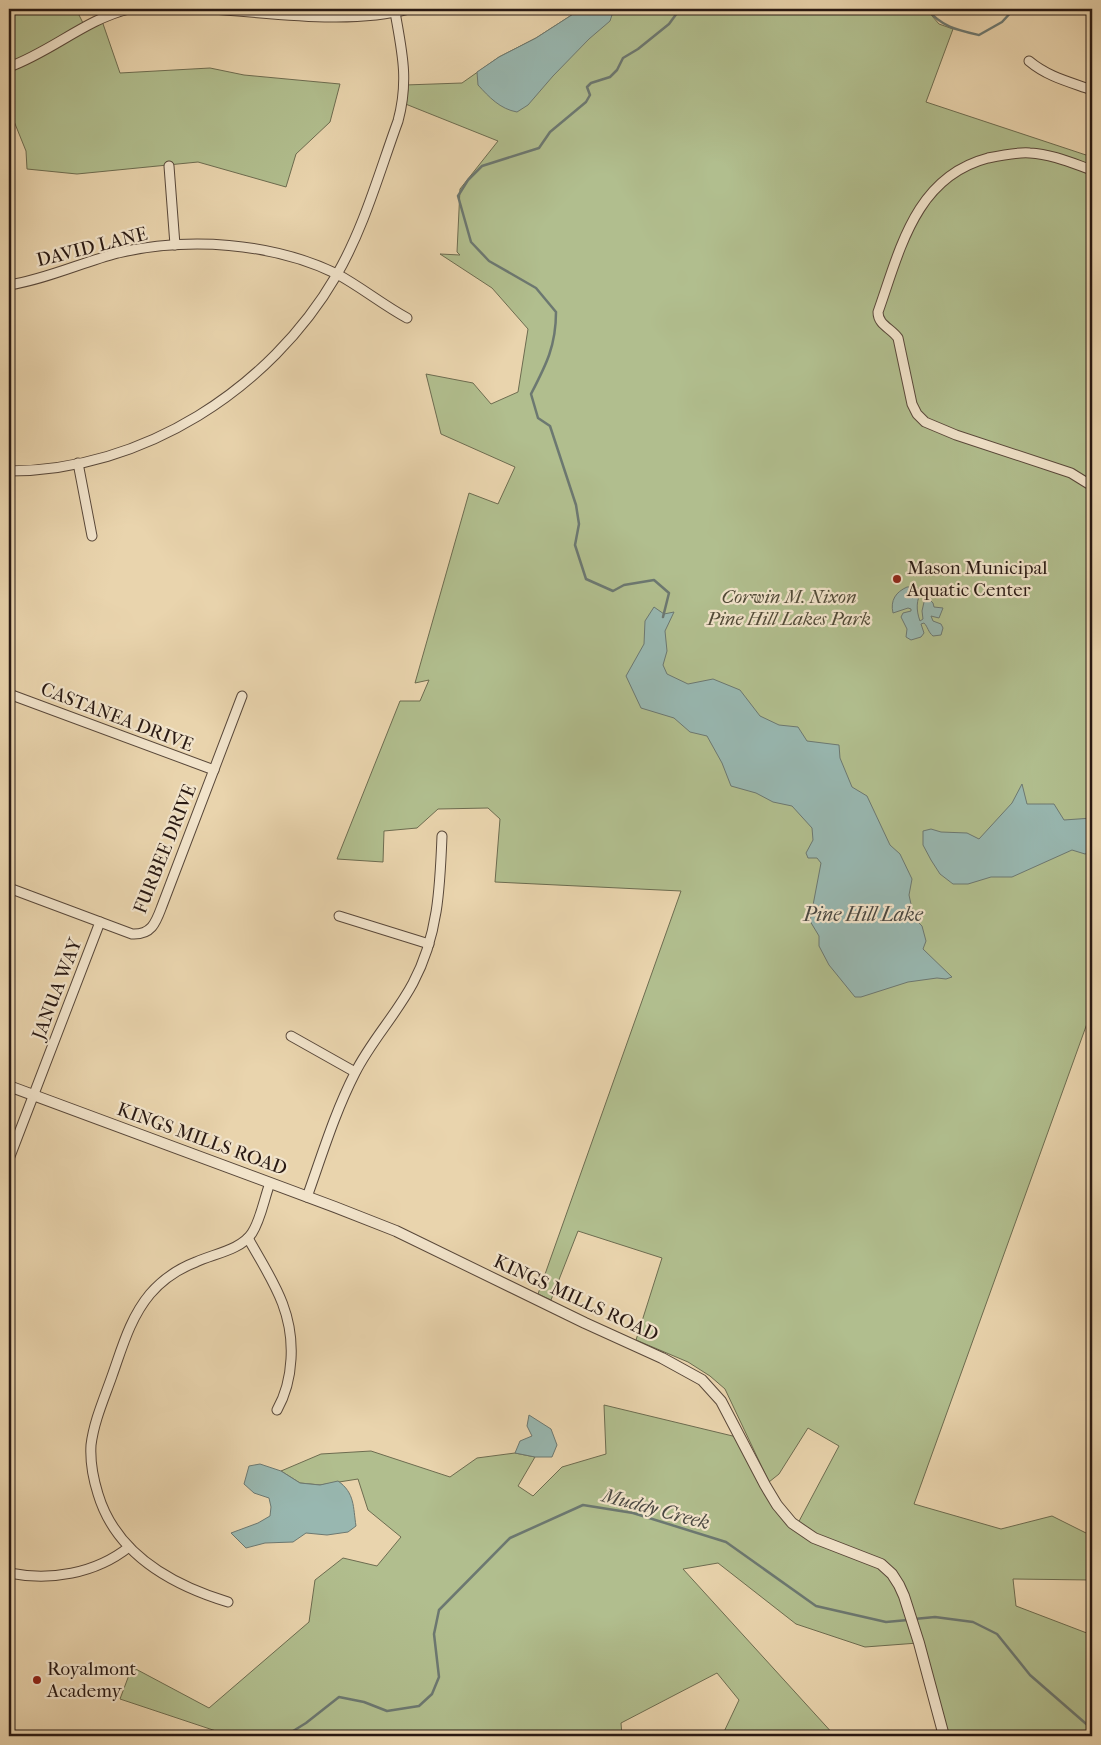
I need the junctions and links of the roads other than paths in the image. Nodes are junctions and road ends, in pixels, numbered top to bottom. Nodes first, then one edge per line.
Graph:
1 (130, 9) edge
2 (212, 9) edge
3 (409, 9) edge
4 (395, 12) junction
5 (1029, 61) dead end
6 (9, 67) edge
7 (1092, 90) edge
8 (169, 166) dead end
9 (1092, 170) edge
10 (175, 245) junction
11 (337, 274) junction
12 (9, 285) edge
13 (408, 318) dead end
14 (78, 463) junction
15 (9, 471) edge
16 (1092, 486) edge
17 (92, 536) dead end
18 (9, 694) edge
19 (242, 696) dead end
20 (214, 770) junction
21 (442, 836) dead end
22 (9, 888) edge
23 (339, 916) dead end
24 (100, 922) junction
25 (429, 944) junction
26 (290, 1036) dead end
27 (355, 1072) junction
28 (9, 1086) edge
29 (33, 1095) junction
30 (9, 1158) edge
31 (270, 1183) junction
32 (307, 1197) junction
33 (248, 1238) junction
34 (277, 1410) dead end
35 (129, 1547) junction
36 (9, 1573) edge
37 (228, 1602) dead end
38 (944, 1736) edge

1 - 6 street
2 - 4 street
3 - 4 street
4 - 11 street
5 - 7 street
8 - 10 street
9 - 16 street
10 - 11 street, DAVID LANE
10 - 12 street, DAVID LANE
11 - 13 street, DAVID LANE
11 - 14 street
14 - 15 street
14 - 17 street
18 - 20 street, CASTANEA DRIVE
19 - 20 street, FURBEE DRIVE
20 - 24 street, FURBEE DRIVE
21 - 25 street
22 - 24 street, FURBEE DRIVE
23 - 25 street
24 - 29 street, JANUA WAY
25 - 27 street
26 - 27 street
27 - 32 street
28 - 29 street, KINGS MILLS ROAD
29 - 30 street, JANUA WAY
29 - 31 street, KINGS MILLS ROAD
31 - 32 street, KINGS MILLS ROAD
31 - 33 street
32 - 38 street, KINGS MILLS ROAD
33 - 34 street
33 - 35 street
35 - 36 street
35 - 37 street

